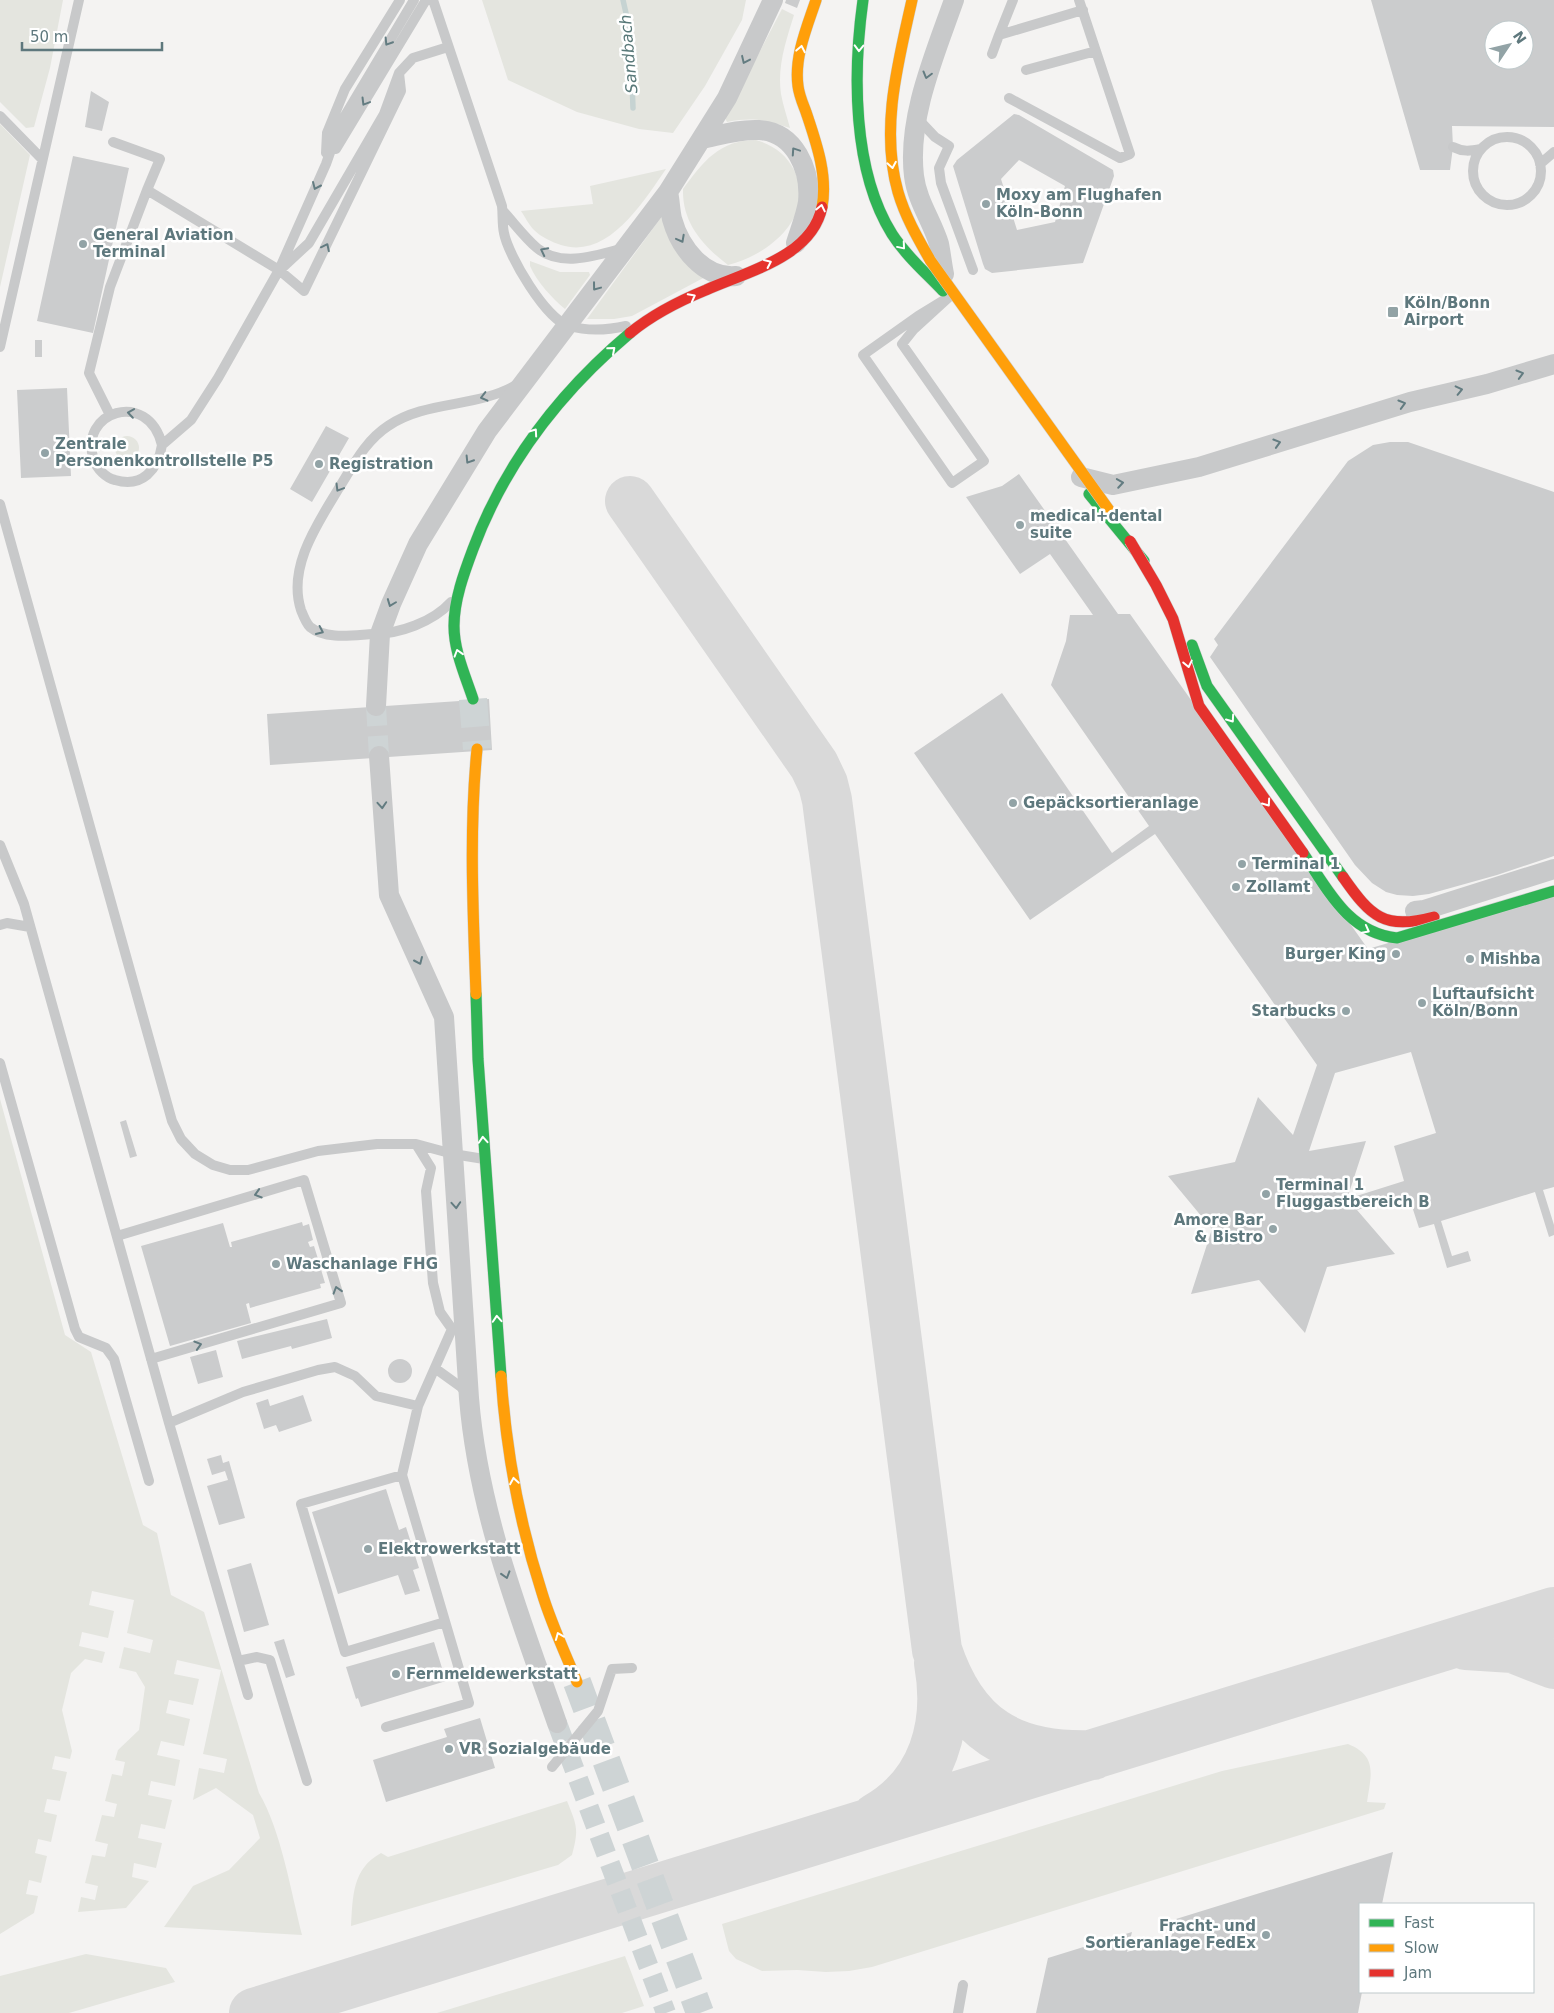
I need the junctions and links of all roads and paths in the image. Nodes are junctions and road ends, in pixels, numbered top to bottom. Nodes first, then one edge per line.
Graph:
1 (79, 0) edge
2 (400, 0) edge
3 (414, 0) edge
4 (426, 0) edge
5 (433, 0) edge
6 (773, 0) edge
7 (816, 0) edge
8 (863, 0) edge
9 (912, 0) edge
10 (954, 0) edge
11 (1013, 0) edge
12 (1081, 5) edge
13 (999, 35) junction
14 (448, 47) junction
15 (1096, 51) junction
16 (992, 54) dead end
17 (1026, 70) dead end
18 (399, 73) junction
19 (1009, 98) dead end
20 (0, 116) edge
21 (918, 119) junction
22 (702, 139) junction
23 (113, 142) dead end
24 (1453, 147) dead end
25 (1481, 149) junction
26 (1554, 152) edge
27 (42, 159) junction
28 (326, 164) junction
29 (1540, 164) junction
30 (148, 190) junction
31 (668, 192) junction
32 (503, 212) junction
33 (795, 247) junction
34 (625, 248) junction
35 (279, 270) junction
36 (973, 270) dead end
37 (739, 275) junction
38 (949, 297) junction
39 (649, 320) junction
40 (567, 326) junction
41 (0, 347) edge
42 (1554, 364) edge
43 (528, 378) junction
44 (110, 415) junction
45 (162, 445) junction
46 (1072, 475) junction
47 (0, 504) edge
48 (3, 527) edge
49 (458, 593) junction
50 (380, 634) junction
51 (473, 699) tunnel mouth
52 (376, 706) tunnel mouth
53 (477, 749) tunnel mouth
54 (379, 756) tunnel mouth
55 (0, 845) edge
56 (1554, 869) edge
57 (1554, 881) edge
58 (1554, 891) edge
59 (1360, 901) junction
60 (0, 925) edge
61 (30, 927) junction
62 (0, 1063) edge
63 (416, 1144) junction
64 (453, 1154) junction
65 (484, 1159) junction
66 (117, 1236) junction
67 (152, 1359) junction
68 (436, 1368) junction
69 (469, 1398) junction
70 (418, 1406) junction
71 (169, 1423) junction
72 (402, 1475) junction
73 (149, 1481) dead end
74 (445, 1622) junction
75 (238, 1661) junction
76 (632, 1668) dead end
77 (577, 1682) tunnel mouth
78 (248, 1695) dead end
79 (557, 1723) tunnel mouth
80 (386, 1727) dead end
81 (552, 1767) dead end
82 (307, 1781) dead end
83 (964, 1985) dead end
84 (958, 2013) edge

1 - 27 lane
2 - 28 lane
3 -> 28 lane
4 -> 28 lane
5 - 14 lane
6 -> 22 street
33 -> 7 street
8 -> 38 street
9 -> 58 street, bridge
10 -> 21 street
11 - 13 lane
12 - 13 lane
12 - 15 lane
13 - 16 lane
14 - 18 lane
14 - 32 lane
15 - 17 lane
15 - 19 lane
18 - 35 lane
35 -> 18 lane
20 - 27 lane
21 - 36 lane
21 - 38 street
22 - 31 street
33 -> 22 street
23 - 30 lane
24 - 25 lane
25 - 29 lane
25 - 29 lane
26 - 29 lane
27 - 41 lane
28 -> 35 lane
30 - 35 lane
30 - 44 lane
31 - 34 street
31 -> 37 street
34 -> 32 lane
32 - 40 lane
37 -> 33 street
34 -> 40 street
35 - 45 lane
39 -> 37 street
38 - 38 lane
38 - 46 street
39 - 40 lane
49 -> 39 street
40 - 43 street
46 -> 42 street
43 -> 50 street
43 -> 50 lane
45 -> 44 lane
44 - 45 lane
46 -> 59 street
47 - 48 lane
48 - 63 lane
49 - 50 lane
51 -> 49 street
50 - 52 street
65 -> 53 street
54 -> 64 street
55 - 61 lane
56 - 59 street
57 - 59 street
60 - 61 lane
61 - 66 lane
62 - 73 lane
63 - 64 lane
63 - 68 lane
64 - 65 lane
64 -> 69 street
77 -> 65 street
66 - 67 lane
67 -> 66 lane
67 - 71 lane
68 - 69 lane
68 - 70 lane
69 -> 79 street
70 - 71 lane
70 - 72 lane
71 - 75 lane
72 - 74 lane
72 - 74 lane
74 - 80 lane
75 - 78 lane
75 - 82 lane
76 - 81 lane
83 - 84 lane

